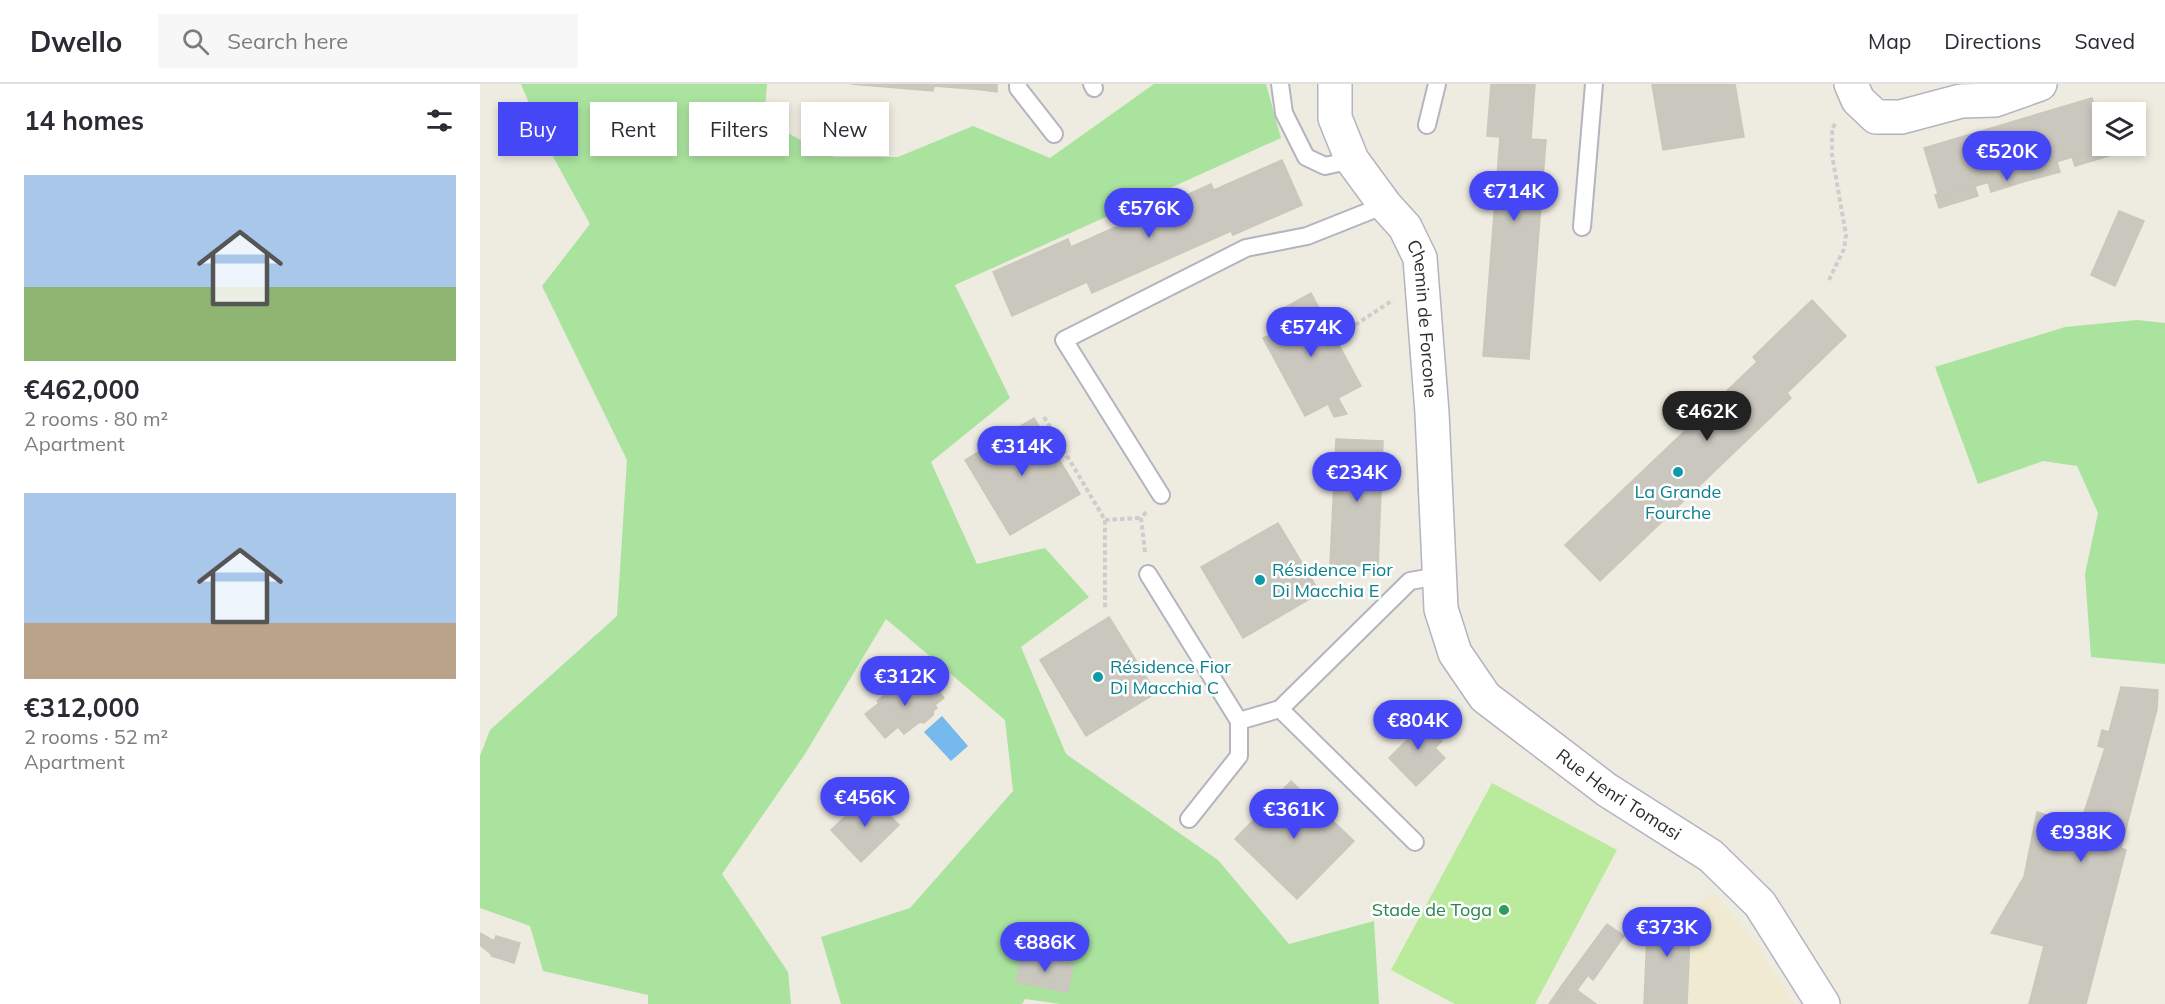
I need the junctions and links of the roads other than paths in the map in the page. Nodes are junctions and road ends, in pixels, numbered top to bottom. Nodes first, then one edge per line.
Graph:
1 (1018, 84) edge
2 (1280, 84) edge
3 (1335, 84) edge
4 (1437, 84) edge
5 (1594, 84) edge
6 (2040, 84) edge
7 (1854, 92) edge
8 (1972, 92) edge
9 (1427, 125) dead end
10 (1054, 134) dead end
11 (1352, 160) junction
12 (1385, 205) junction
13 (1582, 227) dead end
14 (1161, 495) road end
15 (1148, 574) road end
16 (1439, 576) junction
17 (1280, 709) junction
18 (1239, 721) junction
19 (1189, 819) dead end
20 (1415, 842) dead end
21 (1823, 1004) edge

1 - 10 lane
2 - 11 lane
3 - 11 street, Chemin de Forcone
4 - 9 lane
5 - 13 lane
6 - 8 street
7 - 8 street
11 - 12 street, Chemin de Forcone
12 - 14 lane
12 - 16 street, Chemin de Forcone
15 - 18 lane
16 - 17 lane
16 - 21 street, Rue Henri Tomasi
17 - 18 lane
17 - 20 lane
18 - 19 lane

